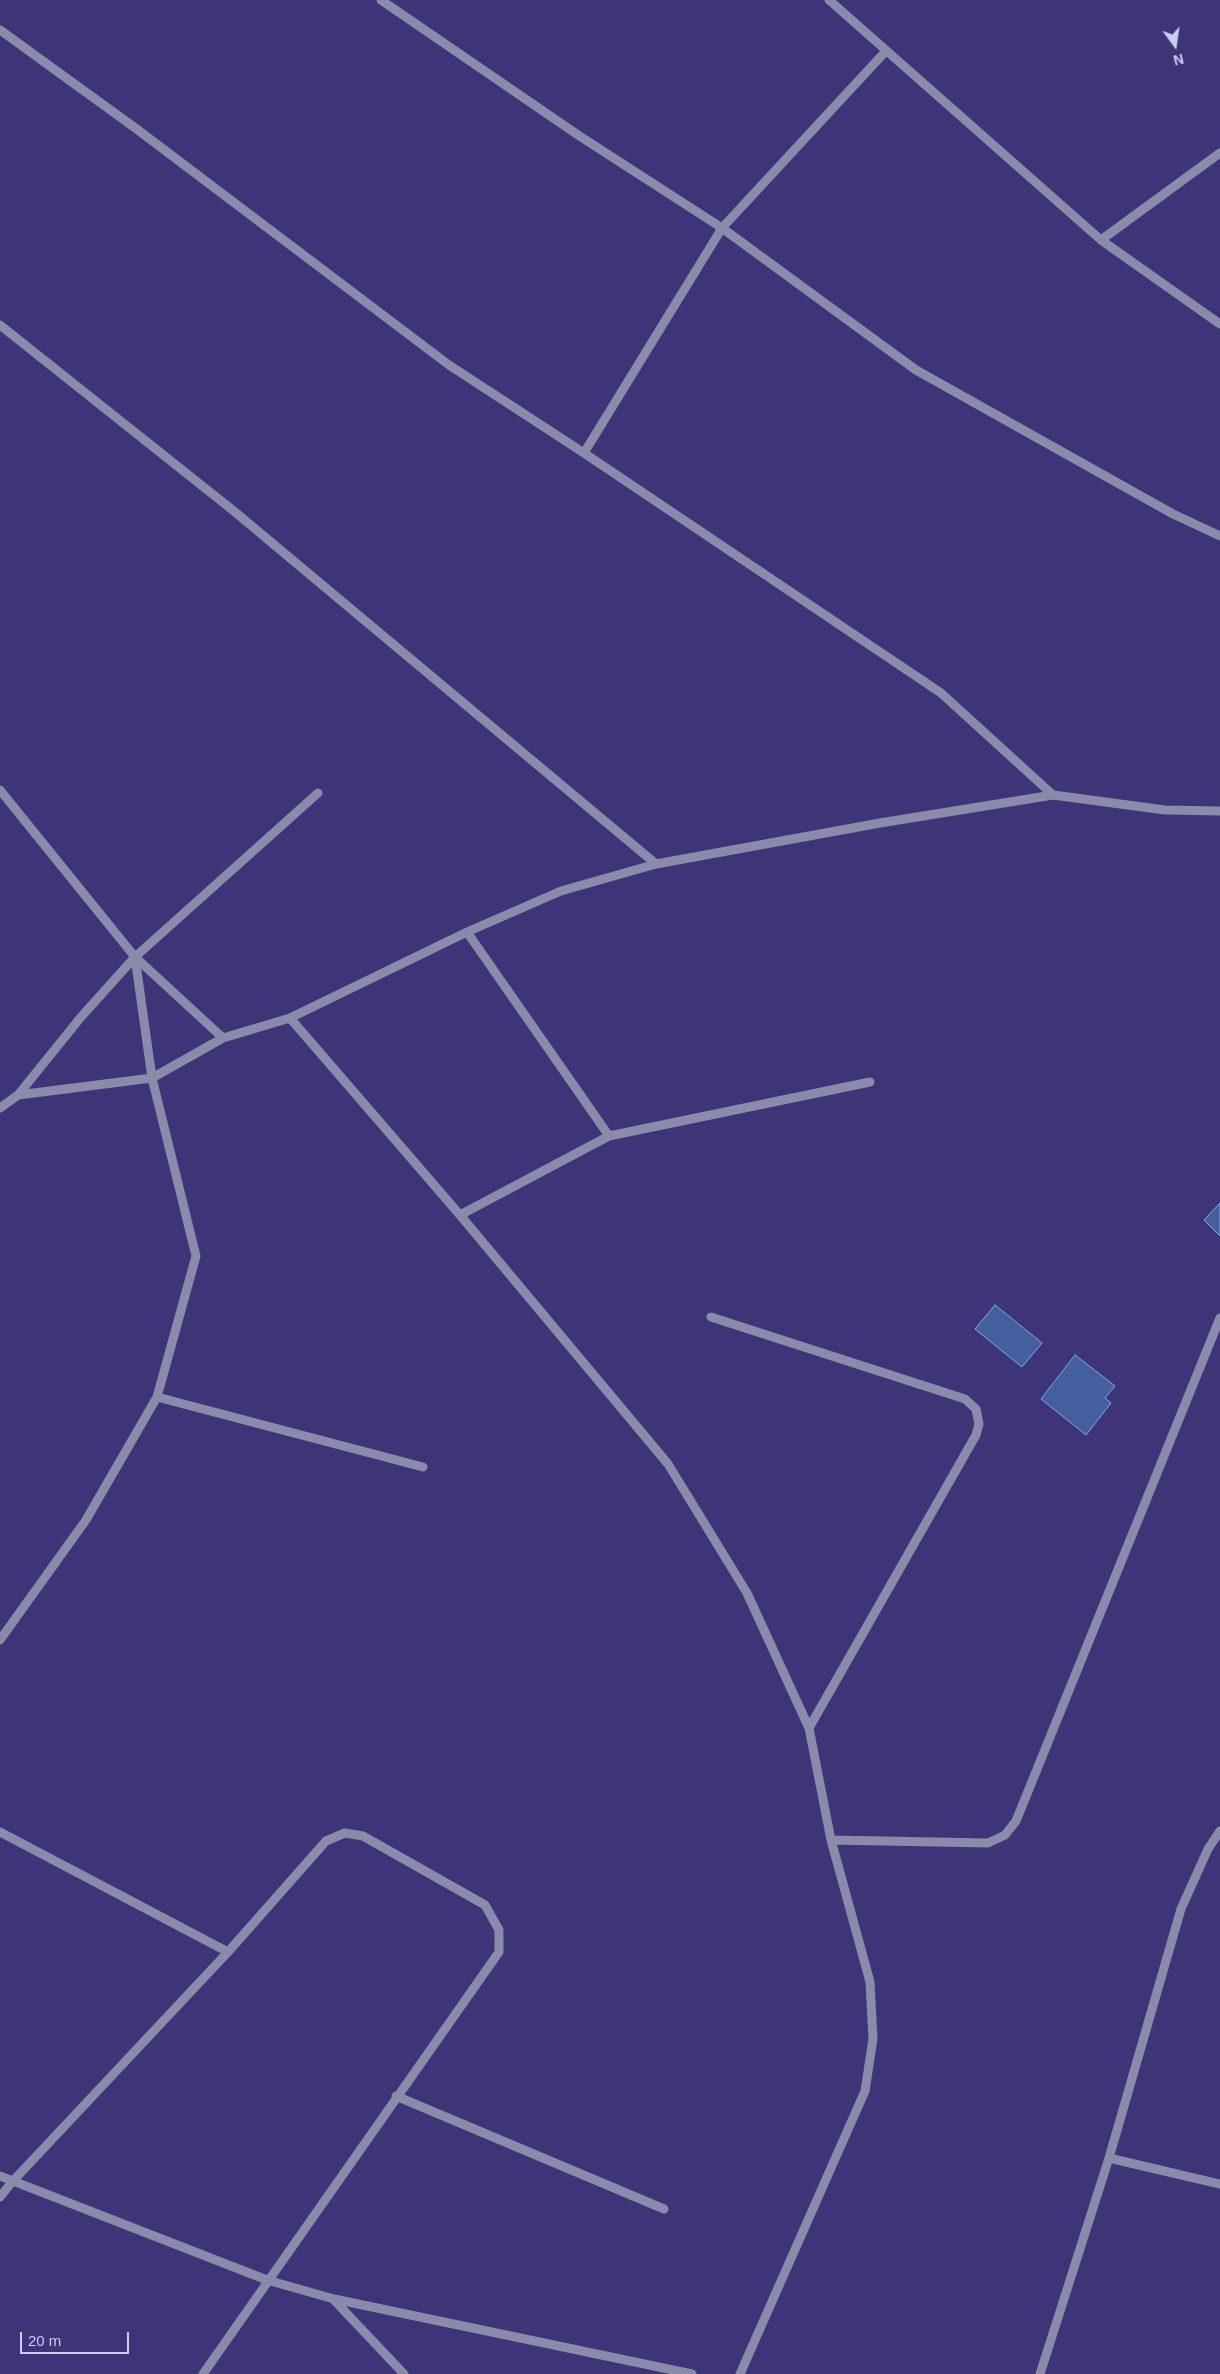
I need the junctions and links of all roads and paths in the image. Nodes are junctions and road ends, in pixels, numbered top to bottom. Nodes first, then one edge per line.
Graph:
1 (381, 0) edge
2 (829, 0) edge
3 (0, 30) edge
4 (885, 52) junction
5 (1220, 153) edge
6 (722, 228) junction
7 (1101, 240) junction
8 (1220, 324) edge
9 (0, 325) edge
10 (584, 453) junction
11 (1220, 536) edge
12 (0, 790) edge
13 (318, 793) dead end
14 (1053, 795) junction
15 (1220, 811) edge
16 (656, 864) junction
17 (467, 932) junction
18 (135, 957) junction
19 (290, 1018) junction
20 (223, 1038) junction
21 (152, 1078) junction
22 (870, 1082) dead end
23 (18, 1095) junction
24 (0, 1108) edge
25 (609, 1136) junction
26 (460, 1215) junction
27 (711, 1317) dead end
28 (1220, 1318) edge
29 (157, 1398) junction
30 (423, 1467) dead end
31 (0, 1640) edge
32 (810, 1728) junction
33 (1220, 1831) edge
34 (0, 1832) edge
35 (831, 1840) junction
36 (228, 1952) junction
37 (396, 2096) junction
38 (1109, 2158) junction
39 (0, 2176) edge
40 (12, 2182) junction
41 (1220, 2184) edge
42 (0, 2197) edge
43 (664, 2209) dead end
44 (267, 2280) junction
45 (334, 2300) junction
46 (203, 2374) edge
47 (404, 2374) edge
48 (692, 2374) edge
49 (740, 2374) edge
50 (1040, 2374) edge

1 - 6 street
2 - 4 street
3 - 10 street
4 - 6 street
4 - 7 street
5 - 7 street
6 - 10 street
6 - 11 street
7 - 8 street
9 - 16 street
10 - 14 street
12 - 18 street
13 - 18 street
14 - 15 street
14 - 16 street
16 - 17 street
17 - 19 street
17 - 25 street
18 - 20 street
18 - 21 street
18 - 23 street
19 - 20 street
19 - 26 street
20 - 21 street
21 - 23 street
21 - 29 street
22 - 25 street
23 - 24 street
25 - 26 street
26 - 32 street
27 - 32 street
28 - 35 street
29 - 30 street
29 - 31 street
32 - 35 street
33 - 38 street
34 - 36 street
35 - 49 street
36 - 37 street
36 - 40 street
37 - 43 street
37 - 44 street
38 - 41 street
38 - 50 street
39 - 40 street
40 - 42 street
40 - 44 street
44 - 45 street
44 - 46 street
45 - 47 street
45 - 48 street

